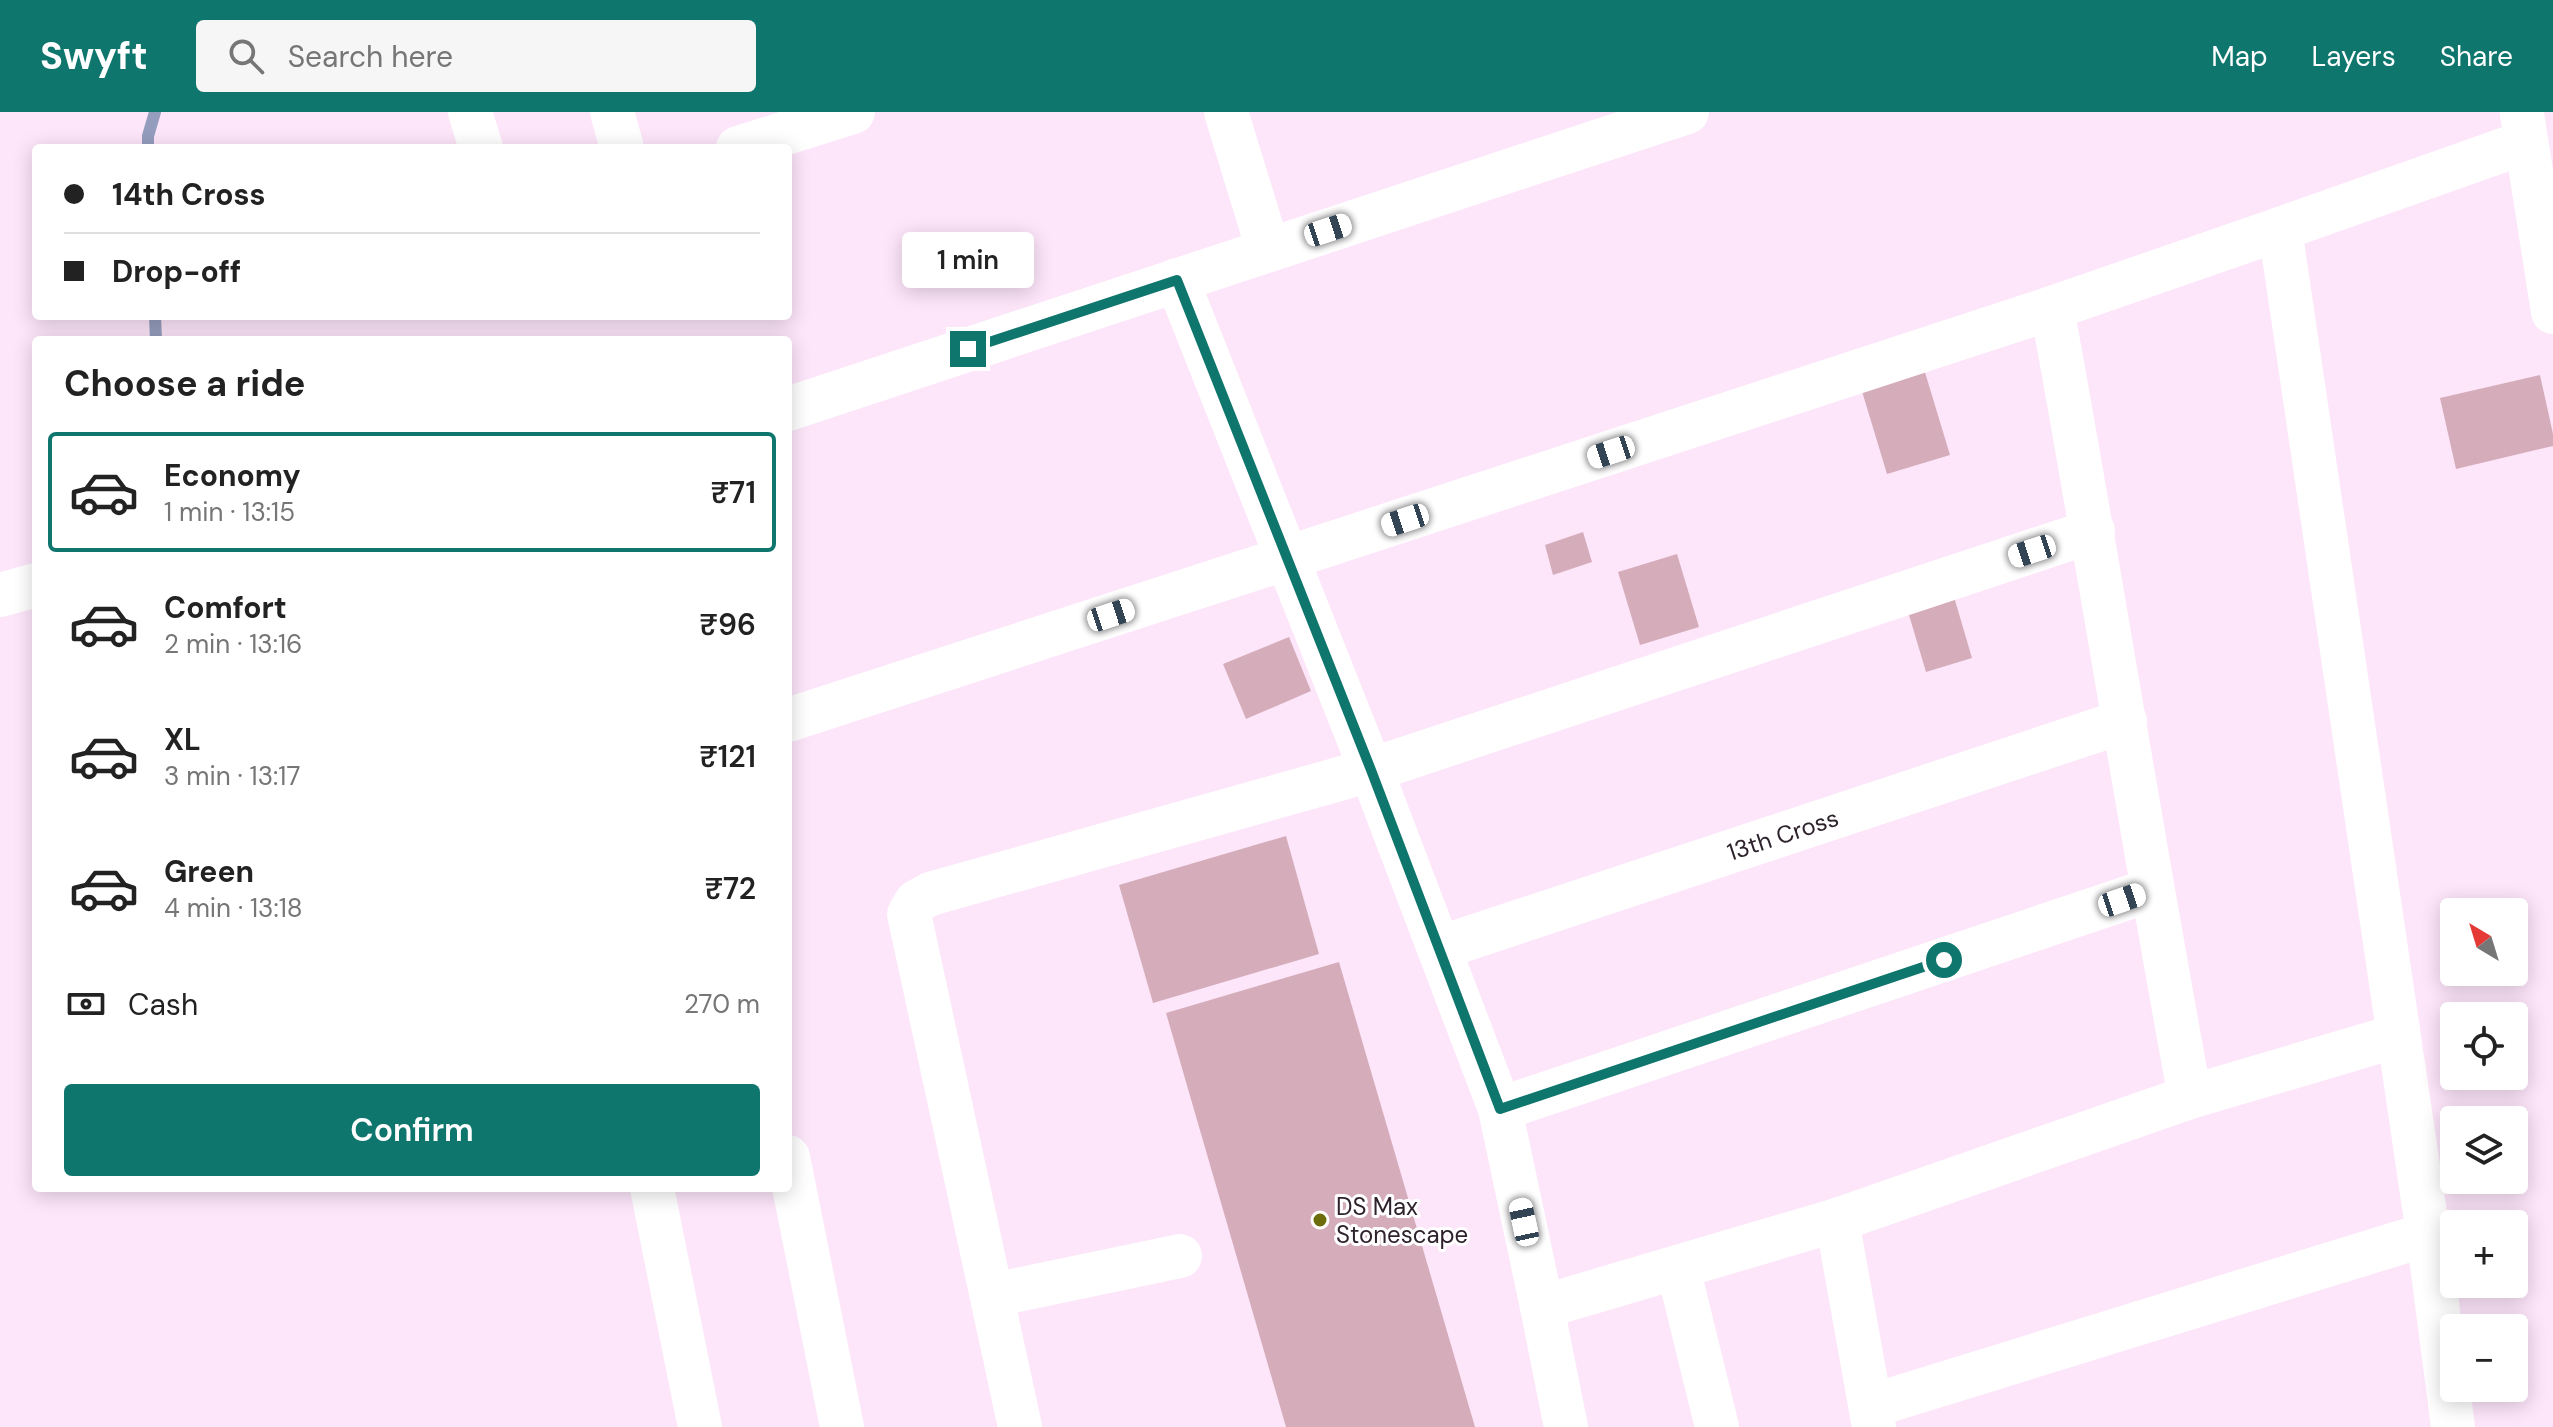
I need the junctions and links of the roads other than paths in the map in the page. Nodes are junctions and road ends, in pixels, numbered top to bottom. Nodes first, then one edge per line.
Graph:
1 (470, 112) edge
2 (612, 112) edge
3 (853, 112) edge
4 (1226, 112) edge
5 (1687, 112) edge
6 (2524, 127) edge
7 (751, 134) edge
8 (480, 144) edge
9 (621, 144) edge
10 (2280, 229) junction
11 (1268, 249) junction
12 (1177, 280) junction
13 (2052, 308) junction
14 (2553, 312) edge
15 (792, 408) edge
16 (2093, 531) junction
17 (1287, 558) junction
18 (32, 586) edge
19 (0, 595) edge
20 (792, 719) edge
21 (2125, 721) junction
22 (1371, 770) junction
23 (2151, 890) junction
24 (1439, 948) junction
25 (2397, 1036) junction
26 (2190, 1097) junction
27 (1500, 1109) junction
28 (792, 1177) edge
29 (653, 1192) edge
30 (1837, 1220) junction
31 (2428, 1234) junction
32 (1180, 1256) dead end
33 (1678, 1268) junction
34 (993, 1295) junction
35 (1542, 1307) junction
36 (1872, 1417) edge
37 (700, 1427) edge
38 (842, 1427) edge
39 (1020, 1427) edge
40 (1566, 1427) edge
41 (1717, 1427) edge
42 (2453, 1427) edge

1 - 8 street
2 - 9 street
3 - 7 street
4 - 11 street
5 - 11 street
6 - 10 street
6 - 14 street
10 - 13 street
10 - 25 street
11 - 12 street
12 - 15 street
12 - 17 street
13 - 16 street
13 - 17 street
16 - 21 street
16 - 22 street
17 - 20 street
17 - 22 street
18 - 19 street
21 - 23 street
21 - 24 street, 13th Cross
22 - 24 street
22 - 34 street
23 - 26 street
23 - 27 street
24 - 27 street
25 - 26 street
25 - 31 street
26 - 30 street
27 - 35 street
28 - 38 street
29 - 37 street
30 - 33 street
30 - 36 street
31 - 36 street
31 - 42 street
32 - 34 street
33 - 35 street
33 - 41 street
34 - 39 street
35 - 40 street

